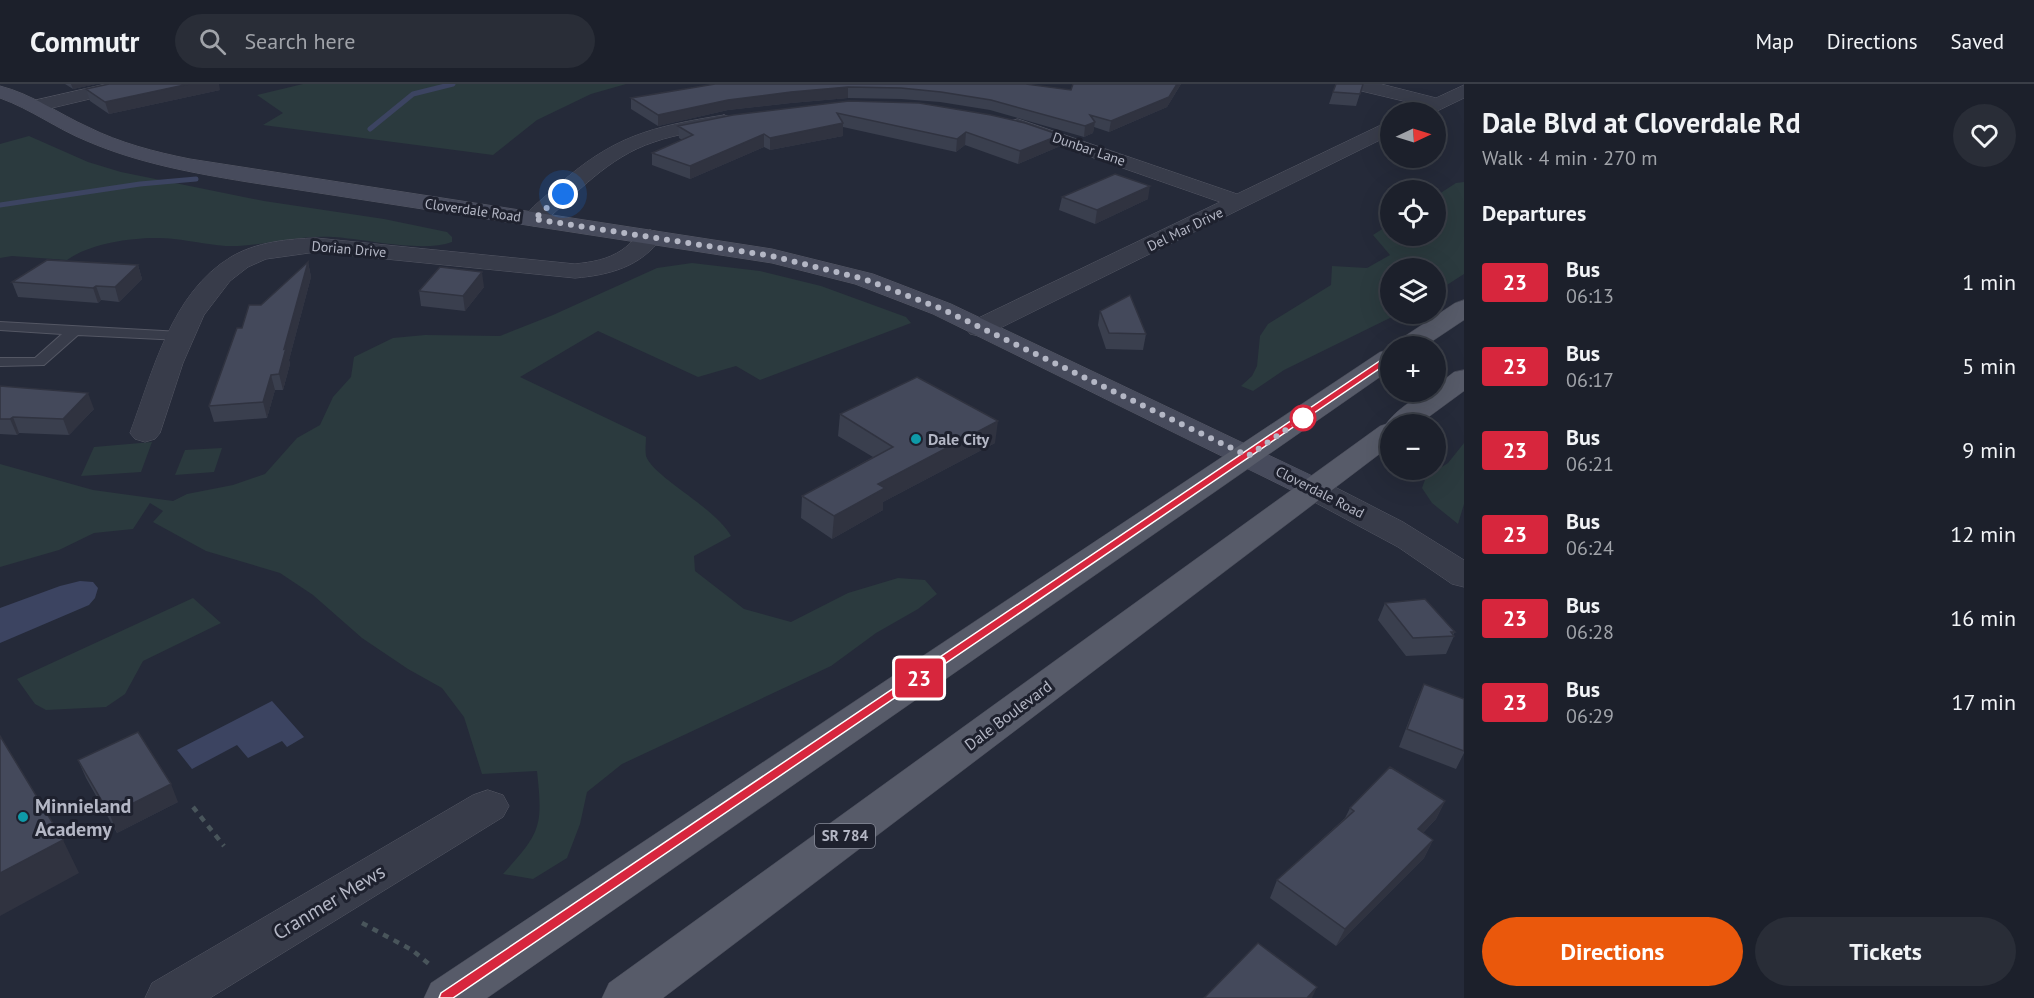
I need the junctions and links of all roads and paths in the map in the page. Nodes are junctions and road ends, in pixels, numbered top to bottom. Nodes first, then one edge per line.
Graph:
1 (130, 84) edge
2 (1355, 84) edge
3 (0, 92) edge
4 (1464, 92) edge
5 (1417, 102) edge
6 (1442, 102) edge
7 (35, 106) junction
8 (743, 117) edge
9 (996, 119) edge
10 (1380, 133) edge
11 (1240, 202) junction
12 (534, 219) junction
13 (650, 237) junction
14 (1464, 309) edge
15 (0, 326) edge
16 (979, 328) junction
17 (75, 330) junction
18 (181, 336) junction
19 (1423, 336) edge
20 (0, 362) edge
21 (1380, 365) edge
22 (1464, 378) edge
23 (1415, 414) edge
24 (145, 433) dead end
25 (1380, 440) edge
26 (1248, 456) junction
27 (1314, 489) junction
28 (1464, 576) edge
29 (488, 806) dead end
30 (193, 807) dead end
31 (224, 846) dead end
32 (333, 899) junction
33 (454, 994) edge
34 (169, 998) edge
35 (626, 998) edge

1 - 7 street
2 - 5 street
3 - 7 street, Cloverdale Road
4 - 6 street
7 - 12 street, Cloverdale Road
8 - 12 street
9 - 11 street, Dunbar Lane
10 - 11 street, Del Mar Drive
11 - 16 street, Del Mar Drive
12 - 13 street, Cloverdale Road
13 - 16 street, Cloverdale Road
13 - 18 street, Dorian Drive
14 - 19 main road
15 - 17 lane
16 - 26 street, Cloverdale Road
17 - 18 lane
17 - 20 lane
18 - 24 street, Dorian Drive
21 - 26 main road
22 - 23 main road
25 - 27 main road, Dale Boulevard / SR 784
26 - 27 street, Cloverdale Road
26 - 33 main road
27 - 28 street, Cloverdale Road
27 - 35 main road, Dale Boulevard / SR 784
29 - 32 street, Cranmer Mews
30 - 31 path
32 - 33 path
32 - 34 street, Cranmer Mews

